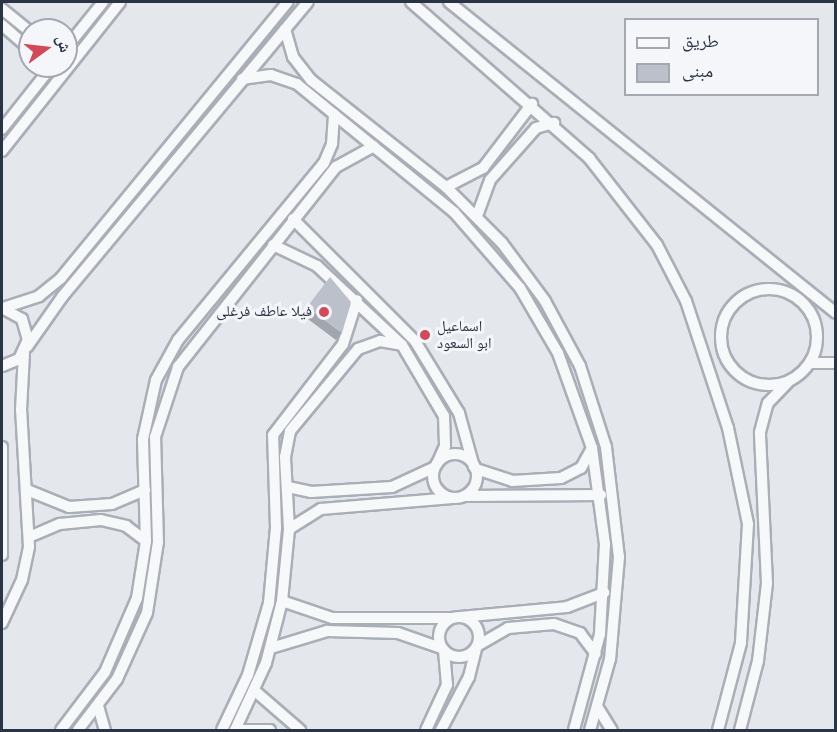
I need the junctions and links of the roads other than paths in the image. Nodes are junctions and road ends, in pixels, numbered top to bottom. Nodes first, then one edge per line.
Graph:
1 (103, 2) edge
2 (120, 2) edge
3 (288, 2) edge
4 (308, 2) edge
5 (411, 2) edge
6 (450, 2) edge
7 (2, 9) edge
8 (18, 22) edge
9 (2, 25) edge
10 (285, 29) junction
11 (78, 31) edge
12 (18, 39) edge
13 (36, 78) edge
14 (242, 79) junction
15 (532, 104) junction
16 (334, 114) junction
17 (554, 123) junction
18 (2, 129) edge
19 (374, 146) junction
20 (2, 151) edge
21 (446, 187) junction
22 (477, 216) junction
23 (293, 219) junction
24 (273, 244) junction
25 (808, 290) junction
26 (357, 300) junction
27 (801, 302) junction
28 (2, 309) edge
29 (836, 313) edge
30 (402, 345) junction
31 (25, 350) junction
32 (723, 352) junction
33 (706, 357) junction
34 (810, 363) junction
35 (836, 363) edge
36 (2, 366) edge
37 (788, 382) junction
38 (2, 447) edge
39 (592, 448) junction
40 (436, 466) junction
41 (475, 468) junction
42 (288, 487) junction
43 (145, 489) junction
44 (27, 490) junction
45 (601, 495) junction
46 (459, 497) junction
47 (290, 529) junction
48 (29, 537) junction
49 (146, 541) junction
50 (2, 555) edge
51 (604, 592) junction
52 (282, 601) junction
53 (457, 618) junction
54 (2, 623) edge
55 (477, 647) junction
56 (271, 648) junction
57 (442, 650) junction
58 (596, 654) junction
59 (255, 691) junction
60 (98, 706) junction
61 (598, 708) junction
62 (61, 730) edge
63 (78, 730) edge
64 (105, 730) edge
65 (222, 730) edge
66 (235, 730) edge
67 (270, 730) edge
68 (300, 730) edge
69 (426, 730) edge
70 (441, 730) edge
71 (574, 730) edge
72 (590, 730) edge
73 (612, 730) edge
74 (718, 730) edge
75 (740, 730) edge

1 - 11 street
2 - 20 street
3 - 28 street
4 - 10 street
5 - 15 street
6 - 25 street
7 - 8 street
9 - 12 street
10 - 14 street
10 - 21 street
13 - 18 street
14 - 16 street
14 - 31 street
15 - 17 street
15 - 21 street
16 - 19 street
16 - 43 street
17 - 22 street
17 - 33 street
19 - 23 street
19 - 39 street
21 - 22 street
22 - 61 street
23 - 24 street
23 - 41 street
24 - 26 street
24 - 60 street
25 - 27 street
25 - 29 street
26 - 30 street
26 - 65 street
27 - 32 street
27 - 34 street
28 - 31 street
30 - 40 street
30 - 42 street
31 - 36 street
31 - 44 street
32 - 33 street
32 - 37 street
33 - 74 street
34 - 35 street
34 - 37 street
37 - 75 street
38 - 50 street
39 - 41 street
39 - 45 street
40 - 41 street
40 - 42 street
40 - 46 street
41 - 46 street
42 - 47 street
43 - 44 street
43 - 49 street
44 - 48 street
45 - 46 street
45 - 51 street
46 - 47 street
47 - 52 street
48 - 49 street
48 - 54 street
49 - 62 street
51 - 53 street
51 - 58 street
52 - 53 street
52 - 56 street
53 - 55 street
53 - 57 street
55 - 57 street
55 - 58 street
55 - 70 street
56 - 57 street
56 - 59 street
57 - 69 street
58 - 71 street
59 - 66 street
59 - 68 street
60 - 63 street
60 - 64 street
61 - 72 street
61 - 73 street
66 - 67 street

